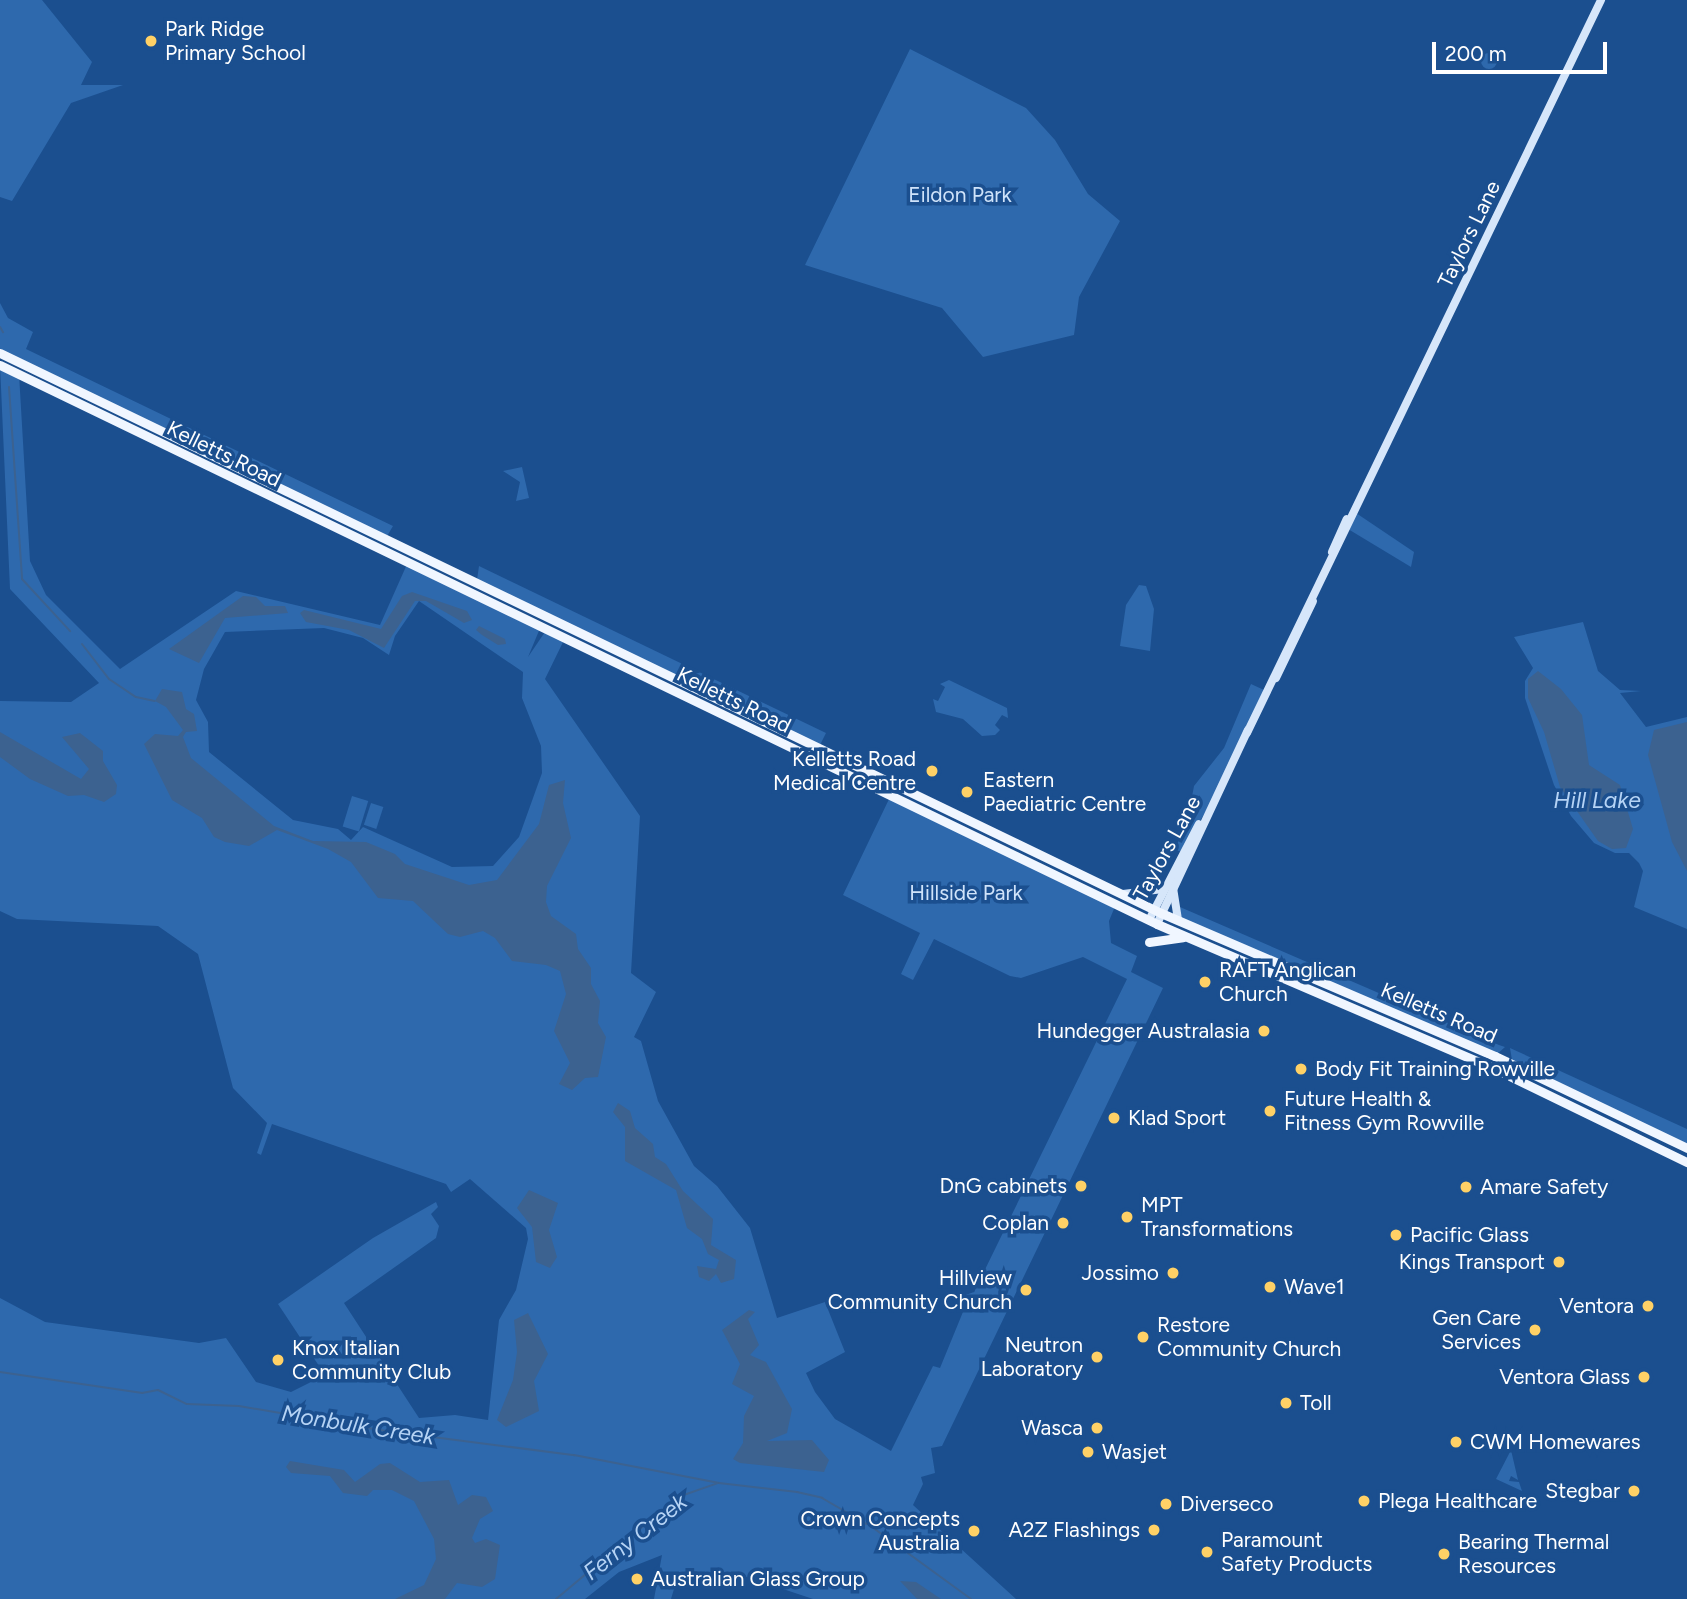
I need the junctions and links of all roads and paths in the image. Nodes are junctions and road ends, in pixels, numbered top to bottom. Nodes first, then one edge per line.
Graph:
1 (1601, 0) edge
2 (0, 353) edge
3 (0, 365) edge
4 (1182, 859) junction
5 (1173, 885) junction
6 (1161, 889) junction
7 (1123, 894) junction
8 (1157, 911) junction
9 (1178, 920) junction
10 (1153, 922) junction
11 (1185, 937) junction
12 (1149, 942) dead end
13 (1687, 1148) edge
14 (1687, 1162) edge

1 - 4 main road, Taylors Lane
2 - 7 main road, Kelletts Road
3 - 10 main road, Kelletts Road
4 - 5 main road, Taylors Lane
4 - 6 main road, Taylors Lane
5 - 8 main road, Taylors Lane
5 - 9 main road
6 - 7 main road
6 - 8 main road, Taylors Lane
7 - 8 main road, Kelletts Road
8 - 9 main road, Kelletts Road
8 - 10 main road, Taylors Lane
9 - 13 main road, Kelletts Road
10 - 11 main road, Kelletts Road
11 - 12 main road
11 - 14 main road, Kelletts Road

